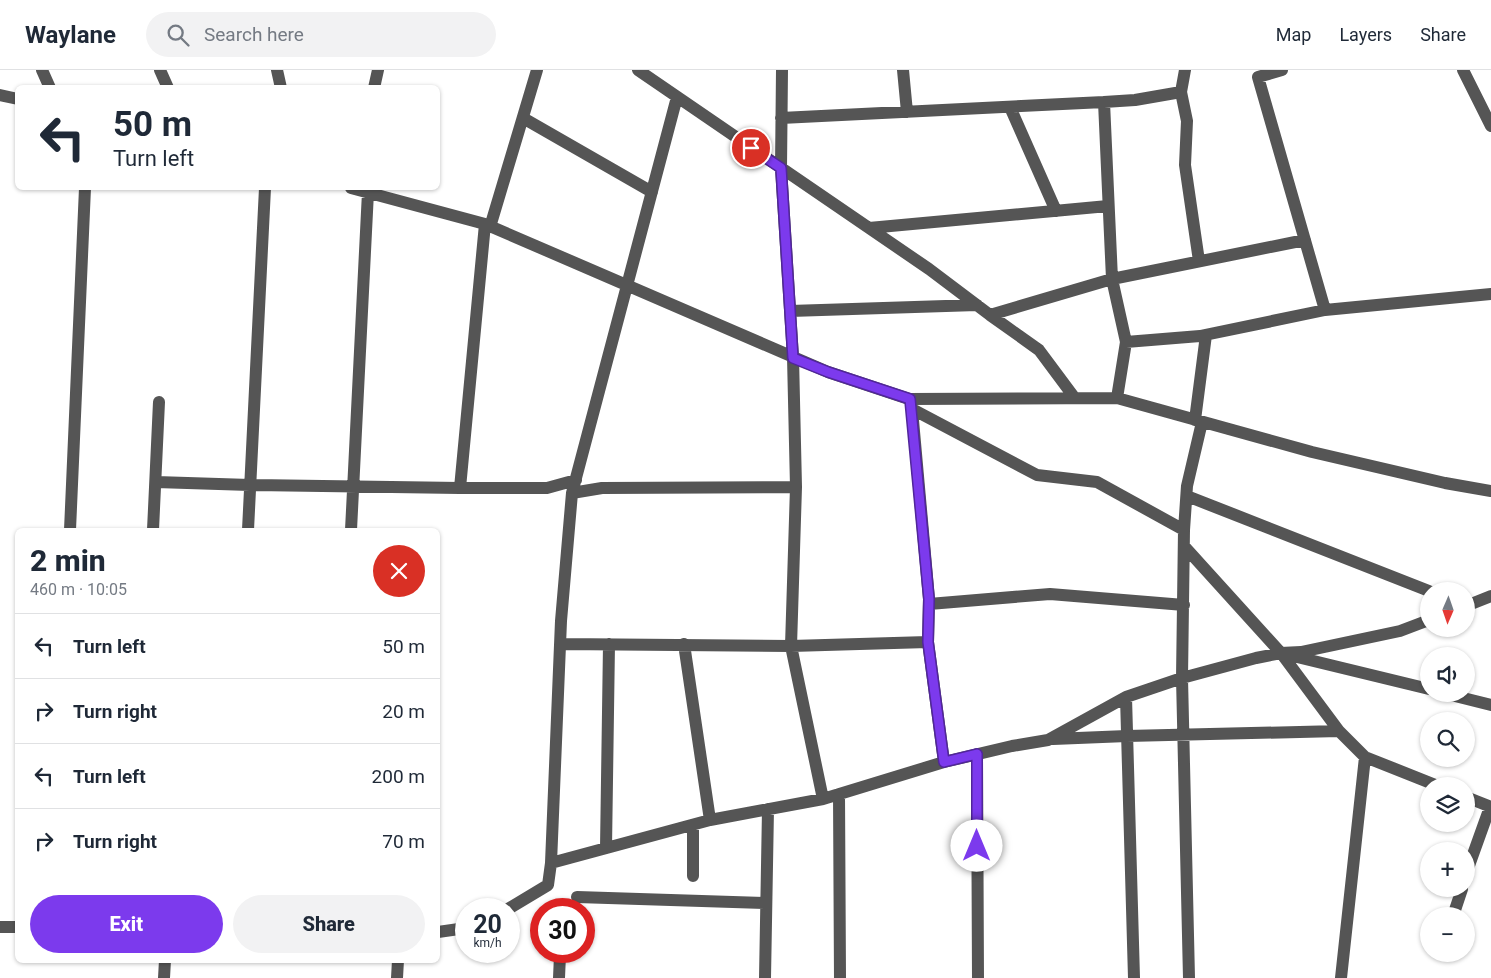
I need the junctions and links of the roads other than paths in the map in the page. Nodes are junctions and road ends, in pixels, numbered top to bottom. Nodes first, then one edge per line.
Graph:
1 (42, 70) edge
2 (160, 70) edge
3 (277, 70) edge
4 (378, 70) edge
5 (537, 70) edge
6 (638, 70) edge
7 (782, 70) edge
8 (903, 70) edge
9 (1185, 70) edge
10 (1282, 70) edge
11 (1463, 70) edge
12 (1257, 74) edge
13 (49, 85) edge
14 (167, 85) edge
15 (280, 85) edge
16 (375, 85) edge
17 (1181, 92) junction
18 (0, 95) edge
19 (677, 97) junction
20 (15, 98) edge
21 (1104, 102) junction
22 (1010, 107) junction
23 (907, 112) junction
24 (523, 118) junction
25 (781, 118) junction
26 (1491, 126) edge
27 (781, 168) junction
28 (86, 190) edge
29 (265, 190) edge
30 (360, 190) edge
31 (368, 192) junction
32 (652, 192) junction
33 (1108, 206) junction
34 (1056, 211) junction
35 (487, 226) junction
36 (869, 228) junction
37 (1305, 240) junction
38 (1199, 261) junction
39 (1112, 279) junction
40 (627, 285) junction
41 (1491, 294) edge
42 (977, 305) junction
43 (1325, 310) junction
44 (790, 311) junction
45 (990, 315) junction
46 (1206, 335) junction
47 (1126, 342) junction
48 (793, 358) junction
49 (1074, 397) junction
50 (1117, 398) junction
51 (159, 402) dead end
52 (911, 404) junction
53 (1199, 421) junction
54 (576, 480) junction
55 (156, 482) junction
56 (250, 485) junction
57 (353, 486) junction
58 (796, 487) junction
59 (460, 488) junction
60 (1491, 491) edge
61 (572, 493) junction
62 (1187, 496) junction
63 (70, 528) edge
64 (153, 528) edge
65 (248, 528) edge
66 (351, 528) edge
67 (1184, 530) junction
68 (1184, 546) junction
69 (1420, 587) edge
70 (1491, 596) edge
71 (1475, 602) edge
72 (929, 604) junction
73 (1184, 605) junction
74 (1420, 623) edge
75 (928, 642) junction
76 (560, 644) junction
77 (609, 644) junction
78 (684, 644) junction
79 (791, 646) junction
80 (1282, 653) junction
81 (1182, 678) junction
82 (1420, 687) edge
83 (1126, 698) junction
84 (1475, 701) edge
85 (1491, 705) edge
86 (1339, 730) junction
87 (1184, 734) junction
88 (1127, 736) junction
89 (1048, 740) junction
90 (977, 754) junction
91 (1365, 757) junction
92 (944, 762) junction
93 (1420, 779) edge
94 (839, 794) junction
95 (824, 799) junction
96 (1475, 801) edge
97 (1490, 807) edge
98 (768, 809) junction
99 (710, 820) junction
100 (693, 825) junction
101 (606, 848) junction
102 (1475, 849) edge
103 (551, 863) junction
104 (693, 876) dead end
105 (577, 897) dead end
106 (520, 902) edge
107 (766, 903) junction
108 (0, 927) edge
109 (15, 927) edge
110 (455, 930) edge
111 (440, 932) edge
112 (165, 963) edge
113 (398, 963) edge
114 (560, 963) edge
115 (164, 978) edge
116 (396, 978) edge
117 (559, 978) edge
118 (765, 978) edge
119 (840, 978) edge
120 (978, 978) edge
121 (1134, 978) edge
122 (1189, 978) edge
123 (1341, 978) edge

1 - 13 street
2 - 14 street
3 - 15 street
4 - 16 street
5 - 24 street
6 - 19 street
7 - 25 street
8 - 23 street
9 - 17 street
10 - 12 street
11 - 26 street
12 - 37 street
17 - 21 street
17 - 38 street
18 - 20 street
19 - 27 street
19 - 32 street
21 - 22 street
21 - 33 street
22 - 23 street
22 - 34 street
23 - 25 street
24 - 32 street
24 - 35 street
25 - 27 street
27 - 36 street
27 - 44 street
28 - 63 street
29 - 56 street
30 - 31 street
31 - 35 street
31 - 57 street
32 - 40 street
33 - 34 street
33 - 39 street
34 - 36 street
35 - 40 street
35 - 59 street
36 - 42 street
37 - 38 street
37 - 43 street
38 - 39 street
39 - 45 street
39 - 47 street
40 - 48 street
40 - 54 street
41 - 43 street
42 - 44 street
42 - 45 street
43 - 46 street
44 - 48 street
45 - 49 street
46 - 47 street
46 - 53 street
47 - 50 street
48 - 52 street
48 - 58 street
49 - 50 street
49 - 52 street
50 - 53 street
51 - 55 street
52 - 67 street
52 - 72 street
53 - 60 street
53 - 62 street
54 - 59 street
54 - 61 street
55 - 56 street
55 - 64 street
56 - 57 street
56 - 65 street
57 - 59 street
57 - 66 street
58 - 61 street
58 - 79 street
61 - 76 street
62 - 67 street
62 - 69 street
67 - 68 street
68 - 73 street
68 - 80 street
70 - 71 street
72 - 73 street
72 - 75 street
73 - 81 street
74 - 80 street
75 - 79 street
75 - 92 street
76 - 77 street
76 - 103 street
77 - 78 street
77 - 101 street
78 - 79 street
78 - 99 street
79 - 95 street
80 - 81 street
80 - 82 street
80 - 86 street
81 - 83 street
81 - 87 street
83 - 88 street
83 - 89 street
84 - 85 street
86 - 87 street
86 - 91 street
87 - 88 street
87 - 122 street
88 - 89 street
88 - 121 street
89 - 90 street
90 - 92 street
90 - 120 street
91 - 93 street
91 - 123 street
92 - 94 street
94 - 95 street
94 - 119 street
95 - 98 street
96 - 97 street
97 - 102 street
98 - 99 street
98 - 107 street
99 - 100 street
100 - 101 street
100 - 104 street
101 - 103 street
103 - 106 street
105 - 107 street
107 - 118 street
108 - 109 street
110 - 111 street
112 - 115 street
113 - 116 street
114 - 117 street

